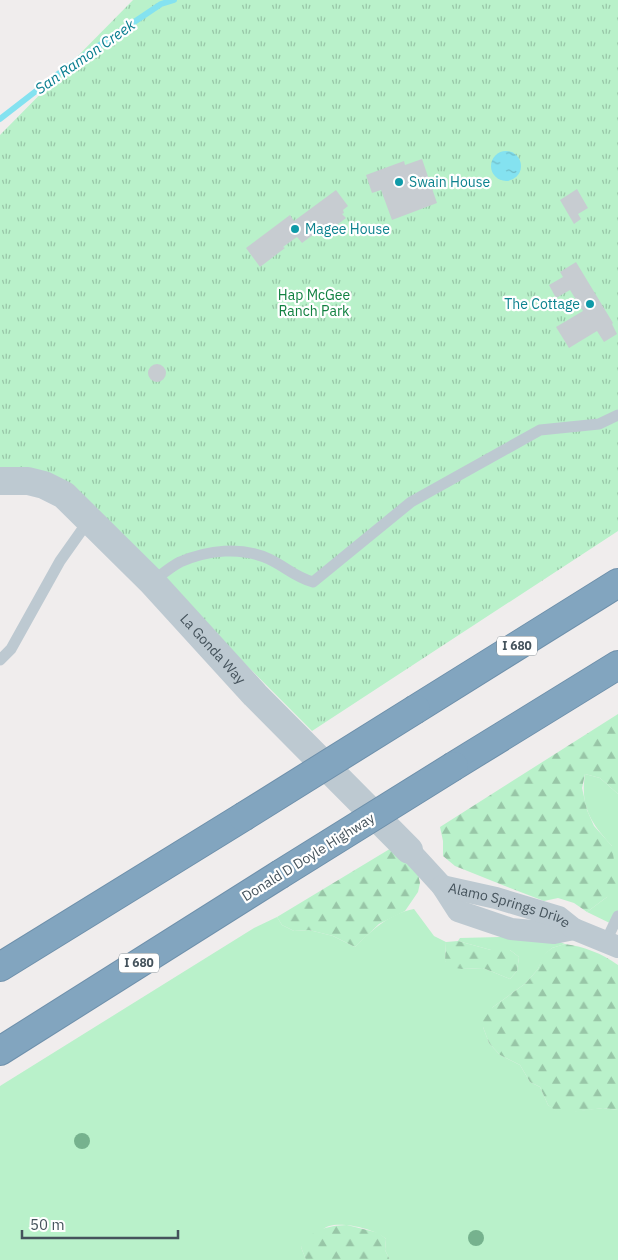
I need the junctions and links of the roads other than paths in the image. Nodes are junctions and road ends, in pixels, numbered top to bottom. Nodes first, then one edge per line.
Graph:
1 (618, 415) edge
2 (0, 481) edge
3 (88, 520) junction
4 (152, 582) junction
5 (618, 583) edge
6 (0, 660) edge
7 (618, 664) edge
8 (409, 850) joint
9 (618, 916) edge
10 (612, 944) edge
11 (0, 967) edge
12 (0, 1051) edge

1 - 4 lane
2 - 3 street, La Gonda Way
3 - 4 street, La Gonda Way
3 - 6 lane
4 - 8 street, La Gonda Way
5 - 11 highway, I 680, bridge
7 - 12 highway, Donald D Doyle Highway / I 680, bridge
8 - 10 street, Alamo Springs Drive
9 - 10 lane

